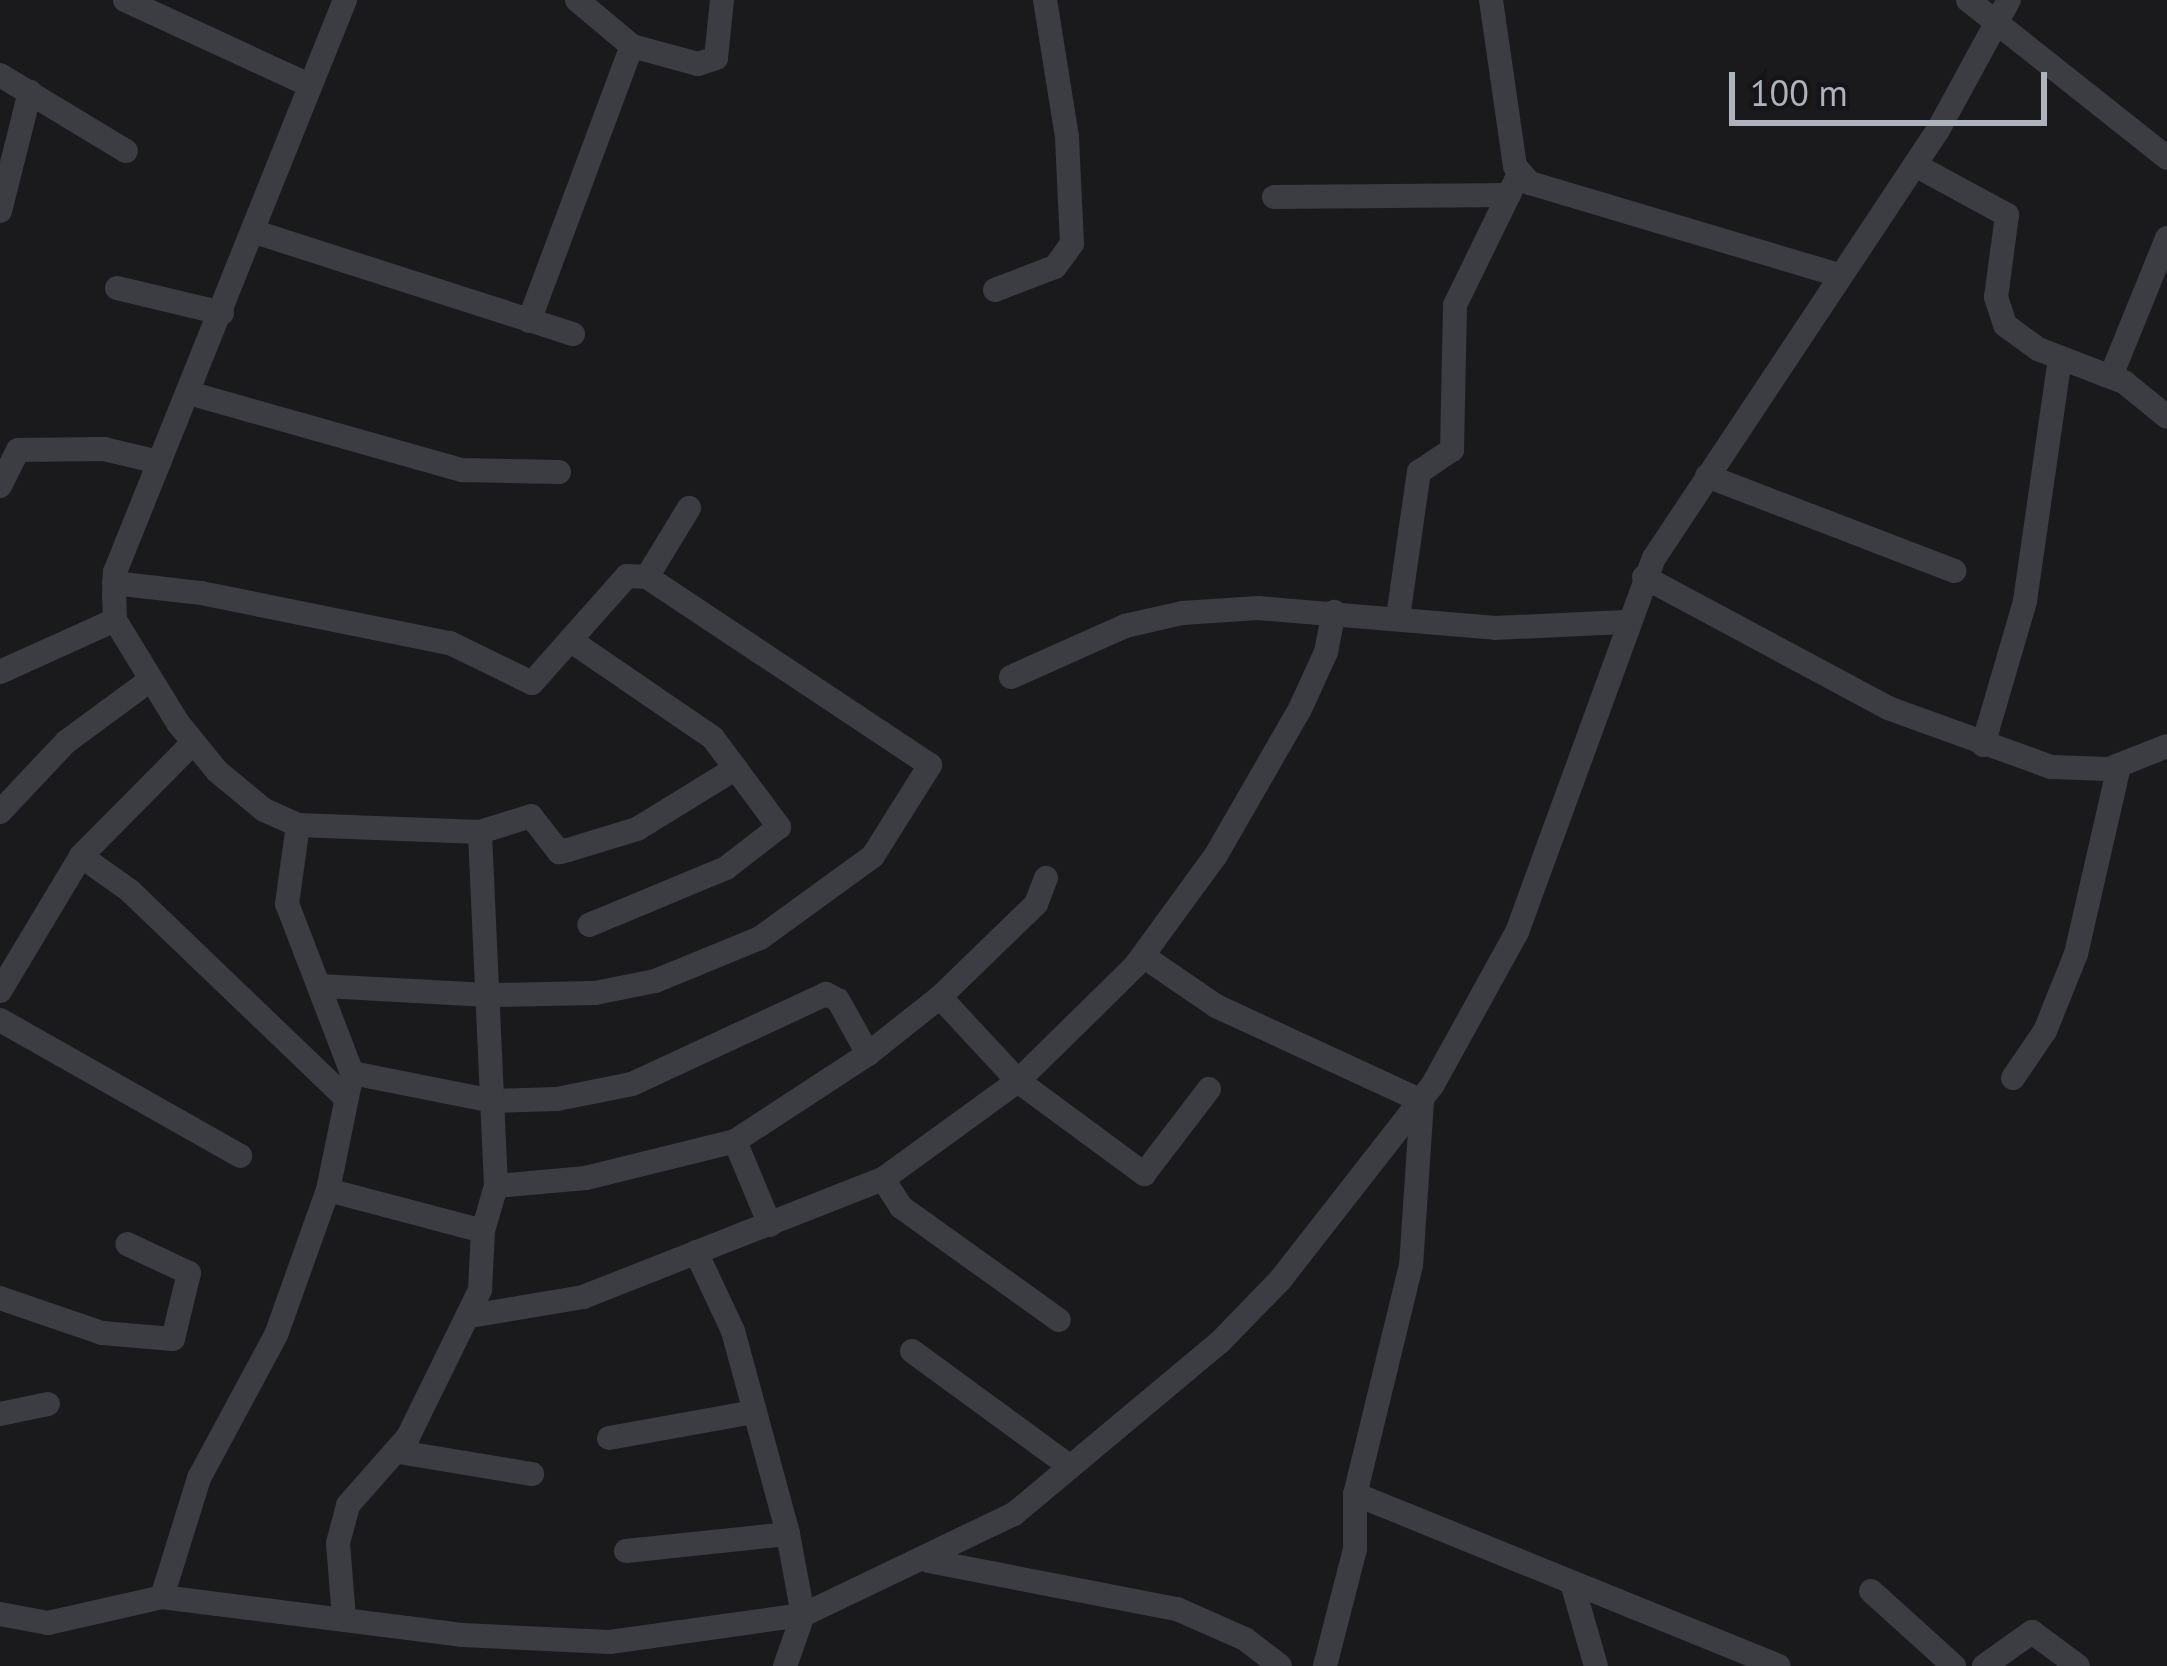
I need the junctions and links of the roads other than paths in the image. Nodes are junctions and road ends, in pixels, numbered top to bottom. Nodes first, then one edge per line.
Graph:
1 (125, 0) edge
2 (345, 0) edge
3 (577, 0) edge
4 (722, 0) edge
5 (1046, 0) edge
6 (1491, 0) edge
7 (1968, 0) edge
8 (2003, 9) edge
9 (632, 46) junction
10 (0, 75) edge
11 (309, 85) junction
12 (29, 92) junction
13 (126, 151) dead end
14 (2167, 158) edge
15 (1915, 165) junction
16 (1514, 185) junction
17 (1274, 197) dead end
18 (0, 212) edge
19 (255, 232) junction
20 (2167, 238) edge
21 (1838, 275) junction
22 (117, 288) dead end
23 (995, 290) dead end
24 (222, 313) junction
25 (529, 321) junction
26 (573, 334) dead end
27 (2060, 357) junction
28 (2111, 376) junction
29 (189, 393) junction
30 (2167, 417) edge
31 (160, 462) junction
32 (559, 472) dead end
33 (1707, 476) junction
34 (0, 486) edge
35 (689, 508) dead end
36 (1954, 572) dead end
37 (646, 577) junction
38 (1644, 578) junction
39 (114, 584) junction
40 (1334, 612) junction
41 (1398, 617) junction
42 (115, 620) junction
43 (1625, 622) junction
44 (570, 640) junction
45 (0, 672) edge
46 (1010, 677) dead end
47 (150, 680) junction
48 (193, 742) junction
49 (1983, 745) junction
50 (2167, 746) edge
51 (2119, 766) junction
52 (736, 768) junction
53 (0, 812) edge
54 (298, 825) junction
55 (480, 832) junction
56 (81, 856) junction
57 (1046, 878) dead end
58 (589, 925) dead end
59 (1143, 956) junction
60 (324, 986) junction
61 (0, 991) edge
62 (488, 995) junction
63 (940, 997) junction
64 (0, 1020) edge
65 (868, 1054) junction
66 (2013, 1078) dead end
67 (1018, 1081) junction
68 (348, 1085) junction
69 (1210, 1089) dead end
70 (1422, 1101) junction
71 (494, 1102) junction
72 (734, 1141) junction
73 (240, 1156) dead end
74 (883, 1179) junction
75 (496, 1186) junction
76 (328, 1190) junction
77 (770, 1225) junction
78 (483, 1232) junction
79 (127, 1244) dead end
80 (696, 1252) junction
81 (0, 1298) edge
82 (470, 1316) junction
83 (1058, 1320) dead end
84 (912, 1351) dead end
85 (48, 1404) dead end
86 (754, 1412) junction
87 (0, 1414) edge
88 (609, 1438) dead end
89 (399, 1452) junction
90 (1069, 1466) junction
91 (532, 1474) dead end
92 (1355, 1494) junction
93 (788, 1534) junction
94 (626, 1550) dead end
95 (929, 1561) junction
96 (1572, 1583) junction
97 (1871, 1592) dead end
98 (162, 1598) junction
99 (0, 1614) edge
100 (803, 1615) junction
101 (344, 1618) junction
102 (785, 1666) edge
103 (1280, 1666) edge
104 (1325, 1666) edge
105 (1596, 1666) edge
106 (1778, 1666) edge
107 (1954, 1666) edge
108 (1984, 1666) edge
109 (2078, 1666) edge

1 - 11 street
2 - 11 street
3 - 9 street
4 - 9 street
5 - 23 street
6 - 16 street
7 - 8 street
8 - 14 street
8 - 15 street
9 - 25 street
10 - 12 street
11 - 19 street
12 - 13 street
12 - 18 street
15 - 21 street
15 - 27 street
16 - 17 street
16 - 21 street
16 - 41 street
19 - 24 street
19 - 25 street
20 - 28 street
21 - 33 street
22 - 24 street
24 - 29 street
25 - 26 street
27 - 28 street
27 - 49 street
28 - 30 street
29 - 31 street
29 - 32 street
31 - 34 street
31 - 39 street
33 - 36 street
33 - 38 street
35 - 37 street
37 - 44 street
37 - 62 street
38 - 43 street
38 - 49 street
39 - 42 street
39 - 44 street
40 - 41 street
40 - 46 street
40 - 59 street
41 - 43 street
42 - 45 street
42 - 47 street
43 - 70 street
44 - 52 street
47 - 48 street
47 - 53 street
48 - 54 street
48 - 56 street
49 - 51 street
50 - 51 street
51 - 66 street
52 - 55 street
52 - 58 street
54 - 55 street
54 - 60 street
55 - 62 street
56 - 61 street
56 - 68 street
57 - 63 street
59 - 67 street
59 - 70 street
60 - 62 street
60 - 68 street
62 - 71 street
63 - 65 street
63 - 67 street
64 - 73 street
65 - 71 street
65 - 72 street
67 - 69 street
67 - 74 street
68 - 71 street
68 - 76 street
70 - 90 street
70 - 92 street
71 - 75 street
72 - 75 street
72 - 77 street
74 - 77 street
74 - 83 street
75 - 78 street
76 - 78 street
76 - 98 street
77 - 80 street
78 - 82 street
79 - 81 street
80 - 82 street
80 - 86 street
82 - 89 street
84 - 90 street
85 - 87 street
86 - 88 street
86 - 93 street
89 - 91 street
89 - 101 street
90 - 95 street
92 - 96 street
92 - 104 street
93 - 94 street
93 - 100 street
95 - 100 street
95 - 103 street
96 - 105 street
96 - 106 street
97 - 107 street
98 - 99 street
98 - 101 street
100 - 101 street
100 - 102 street
108 - 109 street

